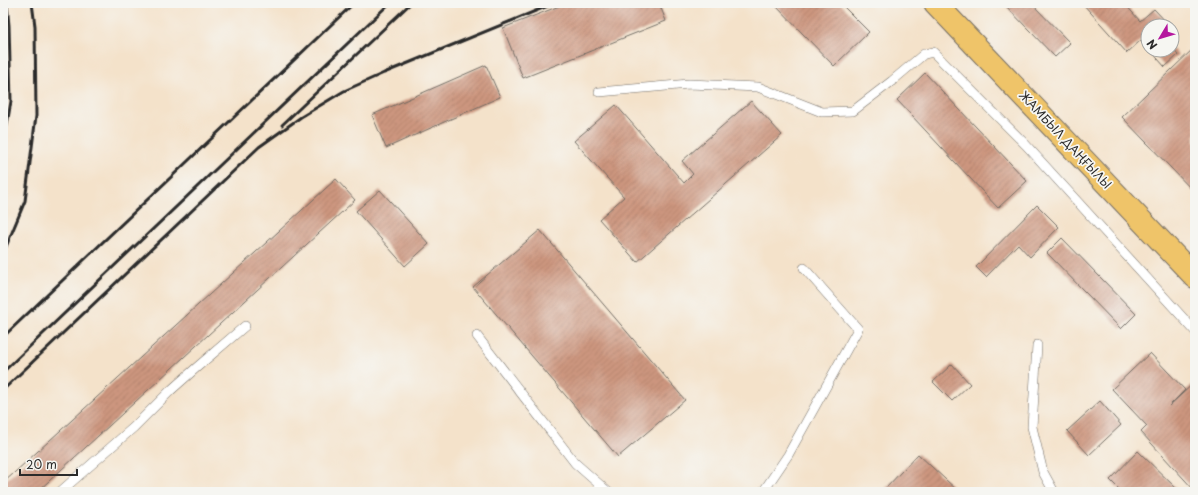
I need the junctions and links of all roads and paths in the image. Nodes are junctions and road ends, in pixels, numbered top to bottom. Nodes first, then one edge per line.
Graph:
1 (936, 3) edge
2 (599, 92) dead end
3 (804, 268) dead end
4 (1195, 277) edge
5 (245, 326) dead end
6 (1195, 331) edge
7 (477, 336) dead end
8 (1037, 345) dead end
9 (60, 492) edge
10 (608, 492) edge
11 (763, 492) edge
12 (1054, 492) edge

1 - 4 main road, ЖАМБЫЛ ДАҢҒЫЛЫ
2 - 6 lane
3 - 11 lane
5 - 9 lane
7 - 10 lane
8 - 12 lane

